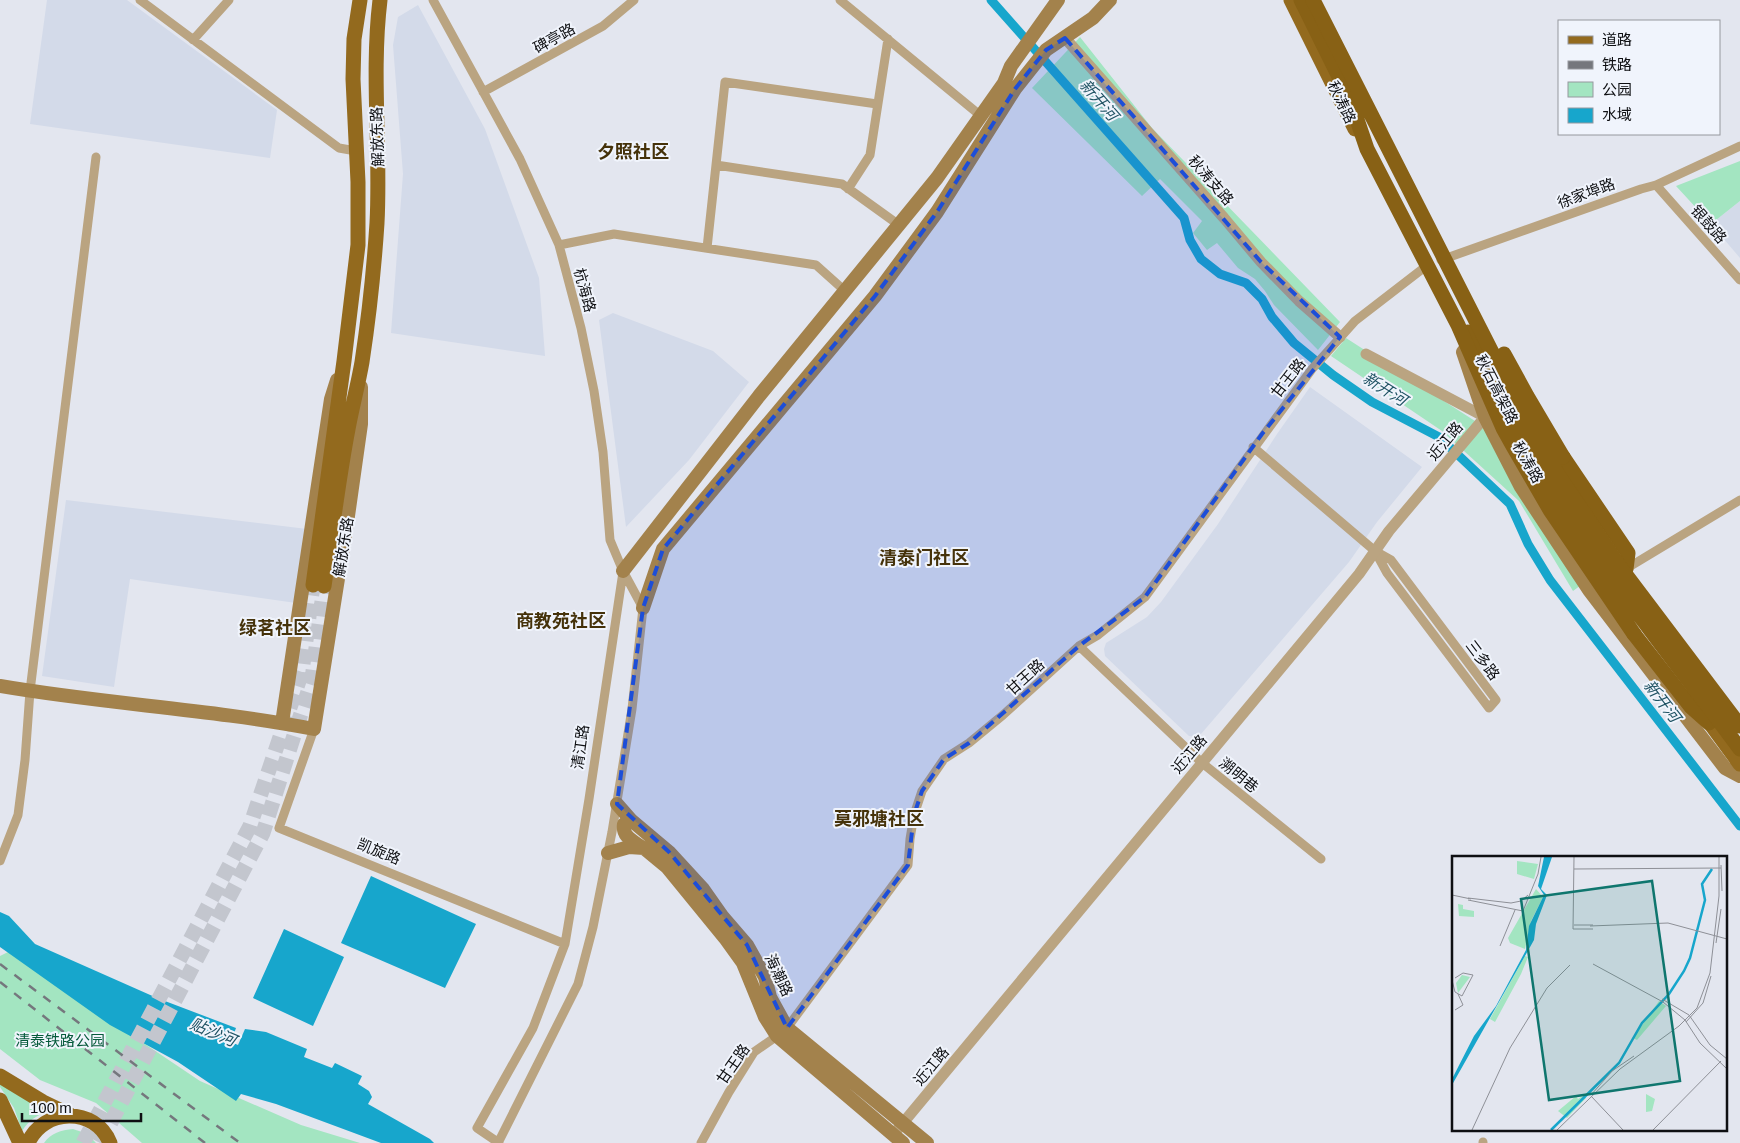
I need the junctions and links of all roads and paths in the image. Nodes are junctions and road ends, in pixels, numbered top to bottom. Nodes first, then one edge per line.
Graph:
1 (140, 0) edge
2 (229, 0) edge
3 (360, 0) edge
4 (380, 0) edge
5 (433, 0) edge
6 (634, 0) edge
7 (840, 0) edge
8 (1058, 0) edge
9 (1110, 0) edge
10 (1291, 0) edge
11 (1301, 0) edge
12 (1314, 0) edge
13 (1331, 35) junction
14 (1065, 38) junction
15 (888, 39) junction
16 (193, 40) junction
17 (1009, 86) junction
18 (483, 92) junction
19 (1350, 99) junction
20 (877, 104) junction
21 (981, 116) junction
22 (1740, 146) edge
23 (356, 151) junction
24 (96, 157) dead end
25 (716, 165) junction
26 (1656, 185) junction
27 (848, 189) junction
28 (899, 225) junction
29 (559, 244) junction
30 (707, 248) junction
31 (1440, 260) junction
32 (1425, 267) junction
33 (1740, 280) edge
34 (845, 291) junction
35 (1454, 324) junction
36 (1340, 337) junction
37 (1366, 354) dead end
38 (344, 361) junction
39 (362, 363) junction
40 (1513, 401) junction
41 (1499, 410) junction
42 (1485, 417) junction
43 (1253, 447) junction
44 (1740, 500) edge
45 (1375, 551) junction
46 (1626, 569) junction
47 (623, 571) junction
48 (1606, 581) junction
49 (1589, 590) junction
50 (643, 608) junction
51 (1079, 646) junction
52 (0, 686) edge
53 (30, 691) junction
54 (1740, 718) edge
55 (282, 723) junction
56 (1709, 723) junction
57 (1740, 726) edge
58 (314, 729) junction
59 (1740, 749) edge
60 (1201, 762) junction
61 (1740, 764) edge
62 (1740, 776) edge
63 (617, 804) junction
64 (631, 820) junction
65 (644, 848) junction
66 (608, 853) junction
67 (1321, 858) dead end
68 (0, 861) edge
69 (565, 944) junction
70 (782, 1032) junction
71 (0, 1076) edge
72 (0, 1100) edge
73 (70, 1115) junction
74 (903, 1123) junction
75 (898, 1139) edge
76 (20, 1143) edge
77 (28, 1143) edge
78 (110, 1143) edge
79 (498, 1143) edge
80 (701, 1143) edge
81 (927, 1143) edge

1 - 16 street
2 - 16 street
3 - 23 main road, 解放东路
4 - 39 main road, 解放东路
5 - 18 street, 杭海路
6 - 18 street, 碑亭路
7 - 15 street
8 - 17 main road
9 - 14 main road
10 - 32 main road, 秋涛路
11 - 19 highway, 秋石高架路
12 - 13 highway, 秋石高架路, bridge
12 - 31 main road, 秋涛路
13 - 46 highway, bridge
13 - 57 highway, 秋石高架路, bridge
14 - 17 main road
14 - 36 street, 秋涛支路
15 - 20 street
15 - 21 street
16 - 23 street
17 - 21 main road, 清江路
17 - 50 main road
18 - 29 street, 杭海路
19 - 56 highway, bridge
19 - 59 highway, 秋石高架路, bridge
20 - 25 street
20 - 27 street
21 - 28 main road, 清江路
22 - 26 street, 徐家埠路
23 - 38 main road, 解放东路
24 - 53 street
25 - 27 street
25 - 30 street
26 - 31 street, 徐家埠路
26 - 33 street, 银鼓路
27 - 28 street
28 - 34 main road, 清江路
29 - 30 street
29 - 47 street, 杭海路
30 - 34 street
31 - 40 main road, 秋涛路
32 - 35 main road, 秋涛路
32 - 36 street, 甘王路
34 - 47 main road, 清江路
35 - 41 main road, 秋涛路
35 - 42 main road
36 - 43 street, 甘王路
37 - 42 street
38 - 39 main road, 解放东路
38 - 55 main road, 解放东路
39 - 58 main road, 解放东路
40 - 41 street, 近江路
40 - 46 main road, 秋涛路
41 - 42 street, 近江路
41 - 48 main road, 秋涛路
42 - 45 street, 近江路
42 - 49 main road
43 - 45 street, 三多路
43 - 51 street, 甘王路
44 - 46 street
45 - 45 street, 三多路
45 - 60 street, 近江路
46 - 48 street
46 - 54 main road, 秋涛路
47 - 50 street, 杭海路
47 - 69 street, 清江路
48 - 49 street
48 - 56 main road, 秋涛路
49 - 62 main road
50 - 63 street
51 - 60 street, 溯明巷
51 - 70 street, 甘王路
52 - 53 main road
53 - 55 main road
53 - 68 street
55 - 58 main road
56 - 61 main road, 秋涛路
58 - 69 street, 凯旋路
60 - 67 street, 溯明巷
60 - 74 street, 近江路
63 - 64 main road, 海潮路
63 - 66 street
64 - 65 main road, 海潮路
64 - 70 main road, 海潮路
65 - 66 main road
65 - 70 main road, 海潮路
66 - 79 street
69 - 79 street, 清江路
70 - 74 main road, 海潮路
70 - 75 main road, 海潮路
70 - 80 street, 甘王路
71 - 73 main road
72 - 76 main road
73 - 77 main road
73 - 78 main road
74 - 75 street, 近江路
74 - 81 main road, 海潮路

